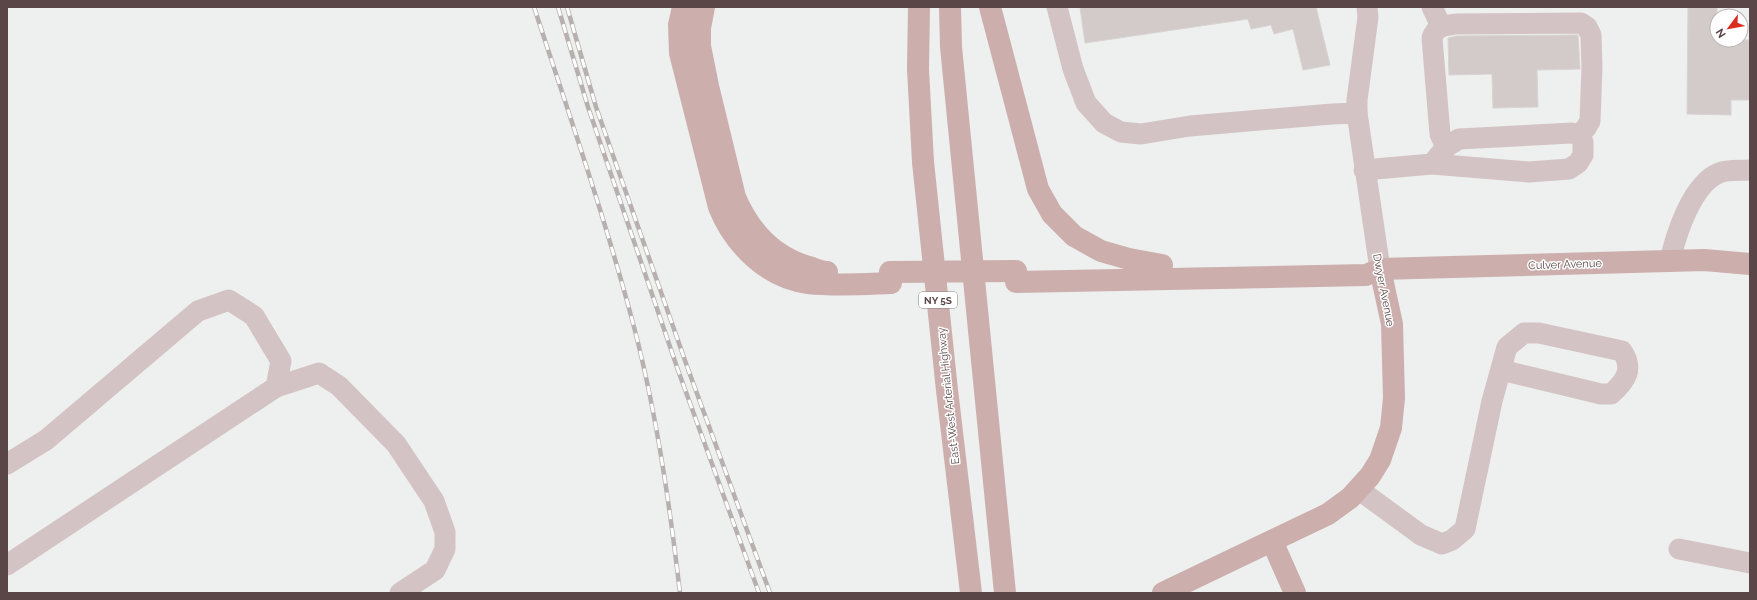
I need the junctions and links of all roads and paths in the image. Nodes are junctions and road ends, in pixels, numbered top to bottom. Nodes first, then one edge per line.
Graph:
1 (683, 7) edge
2 (704, 7) edge
3 (903, 7) edge
4 (919, 7) edge
5 (950, 7) edge
6 (990, 7) edge
7 (1057, 7) edge
8 (1367, 7) edge
9 (1432, 7) edge
10 (1441, 26) junction
11 (1357, 113) junction
12 (920, 125) junction
13 (1579, 135) junction
14 (1446, 147) junction
15 (1432, 164) junction
16 (1364, 170) junction
17 (1750, 170) edge
18 (1670, 261) junction
19 (1162, 264) junction
20 (1750, 264) edge
21 (1380, 269) junction
22 (1016, 276) junction
23 (890, 278) junction
24 (1501, 370) junction
25 (276, 386) junction
26 (7, 464) edge
27 (1358, 490) junction
28 (1272, 542) junction
29 (1679, 549) dead end
30 (1750, 564) edge
31 (7, 565) edge
32 (400, 593) edge
33 (971, 593) edge
34 (1005, 593) edge
35 (1163, 593) edge
36 (1295, 593) edge

1 - 23 main road
2 - 23 main road
3 - 12 main road
4 - 12 main road, East-West Arterial Highway / NY 5S
5 - 34 main road
6 - 19 main road
7 - 11 street
8 - 11 street, Dwyer Avenue
9 - 10 street
10 - 13 street
10 - 14 street
11 - 16 street, Dwyer Avenue
12 - 33 main road, East-West Arterial Highway / NY 5S
13 - 14 street
13 - 15 street
14 - 15 street
15 - 16 street
16 - 21 street, Dwyer Avenue
17 - 18 street
18 - 20 main road, Culver Avenue
18 - 21 main road, Culver Avenue
19 - 21 main road
19 - 22 main road
21 - 22 main road
21 - 27 main road, Dwyer Avenue
22 - 23 main road, bridge
24 - 24 street
24 - 27 street
25 - 26 street
25 - 31 street
25 - 32 street
27 - 28 main road, Dwyer Avenue
28 - 35 main road, Dwyer Avenue
28 - 36 main road
29 - 30 street

